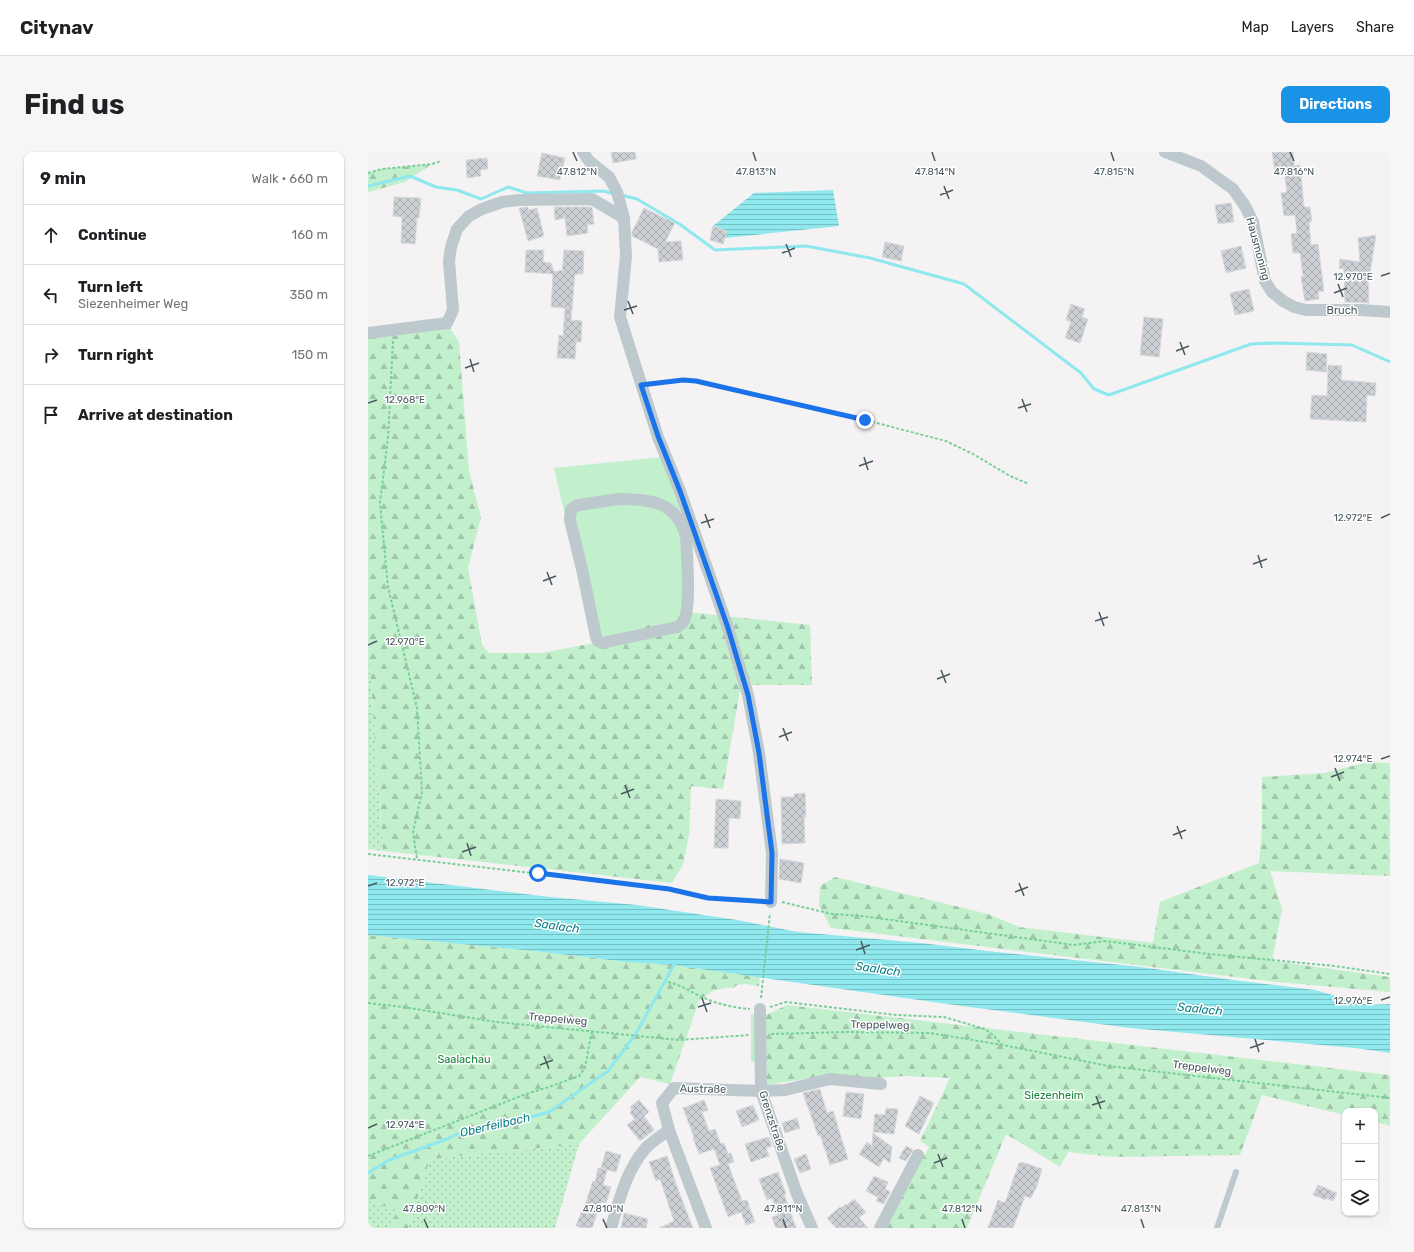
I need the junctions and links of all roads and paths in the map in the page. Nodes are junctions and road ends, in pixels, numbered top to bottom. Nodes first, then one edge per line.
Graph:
1 (583, 152) edge
2 (1165, 152) edge
3 (441, 161) dead end
4 (368, 173) edge
5 (624, 218) junction
6 (1294, 307) joint
7 (1390, 312) edge
8 (394, 330) junction
9 (368, 333) edge
10 (641, 385) junction
11 (1029, 484) dead end
12 (680, 491) junction
13 (664, 505) junction
14 (368, 854) edge
15 (417, 859) junction
16 (771, 905) junction
17 (1390, 974) edge
18 (668, 982) dead end
19 (368, 1003) edge
20 (760, 1007) junction
21 (592, 1030) junction
22 (761, 1034) junction
23 (1003, 1046) junction
24 (881, 1084) dead end
25 (761, 1091) junction
26 (1390, 1098) edge
27 (669, 1130) junction
28 (918, 1155) dead end
29 (368, 1156) edge
30 (1236, 1172) dead end
31 (611, 1228) edge
32 (706, 1228) edge
33 (812, 1228) edge
34 (880, 1228) edge
35 (1217, 1228) edge

1 - 5 street
2 - 6 street, Hausmoning
3 - 4 path
5 - 8 street
5 - 10 street
6 - 7 street, Bruch
8 - 9 street
8 - 15 path
10 - 11 path
10 - 12 street
12 - 13 street
12 - 16 street
13 - 13 street
14 - 15 path
15 - 16 path
16 - 17 path
16 - 20 path
18 - 20 path
19 - 21 path, Treppelweg
20 - 22 street, Grenzstraße
20 - 23 path
21 - 22 path, Treppelweg
21 - 29 path
22 - 23 path, Treppelweg
22 - 25 street, Grenzstraße
23 - 26 path, Treppelweg
24 - 25 street, Austraße
25 - 27 street, Austraße
25 - 33 street, Grenzstraße
27 - 31 street
27 - 32 street, Austraße
28 - 34 street
30 - 35 lane

